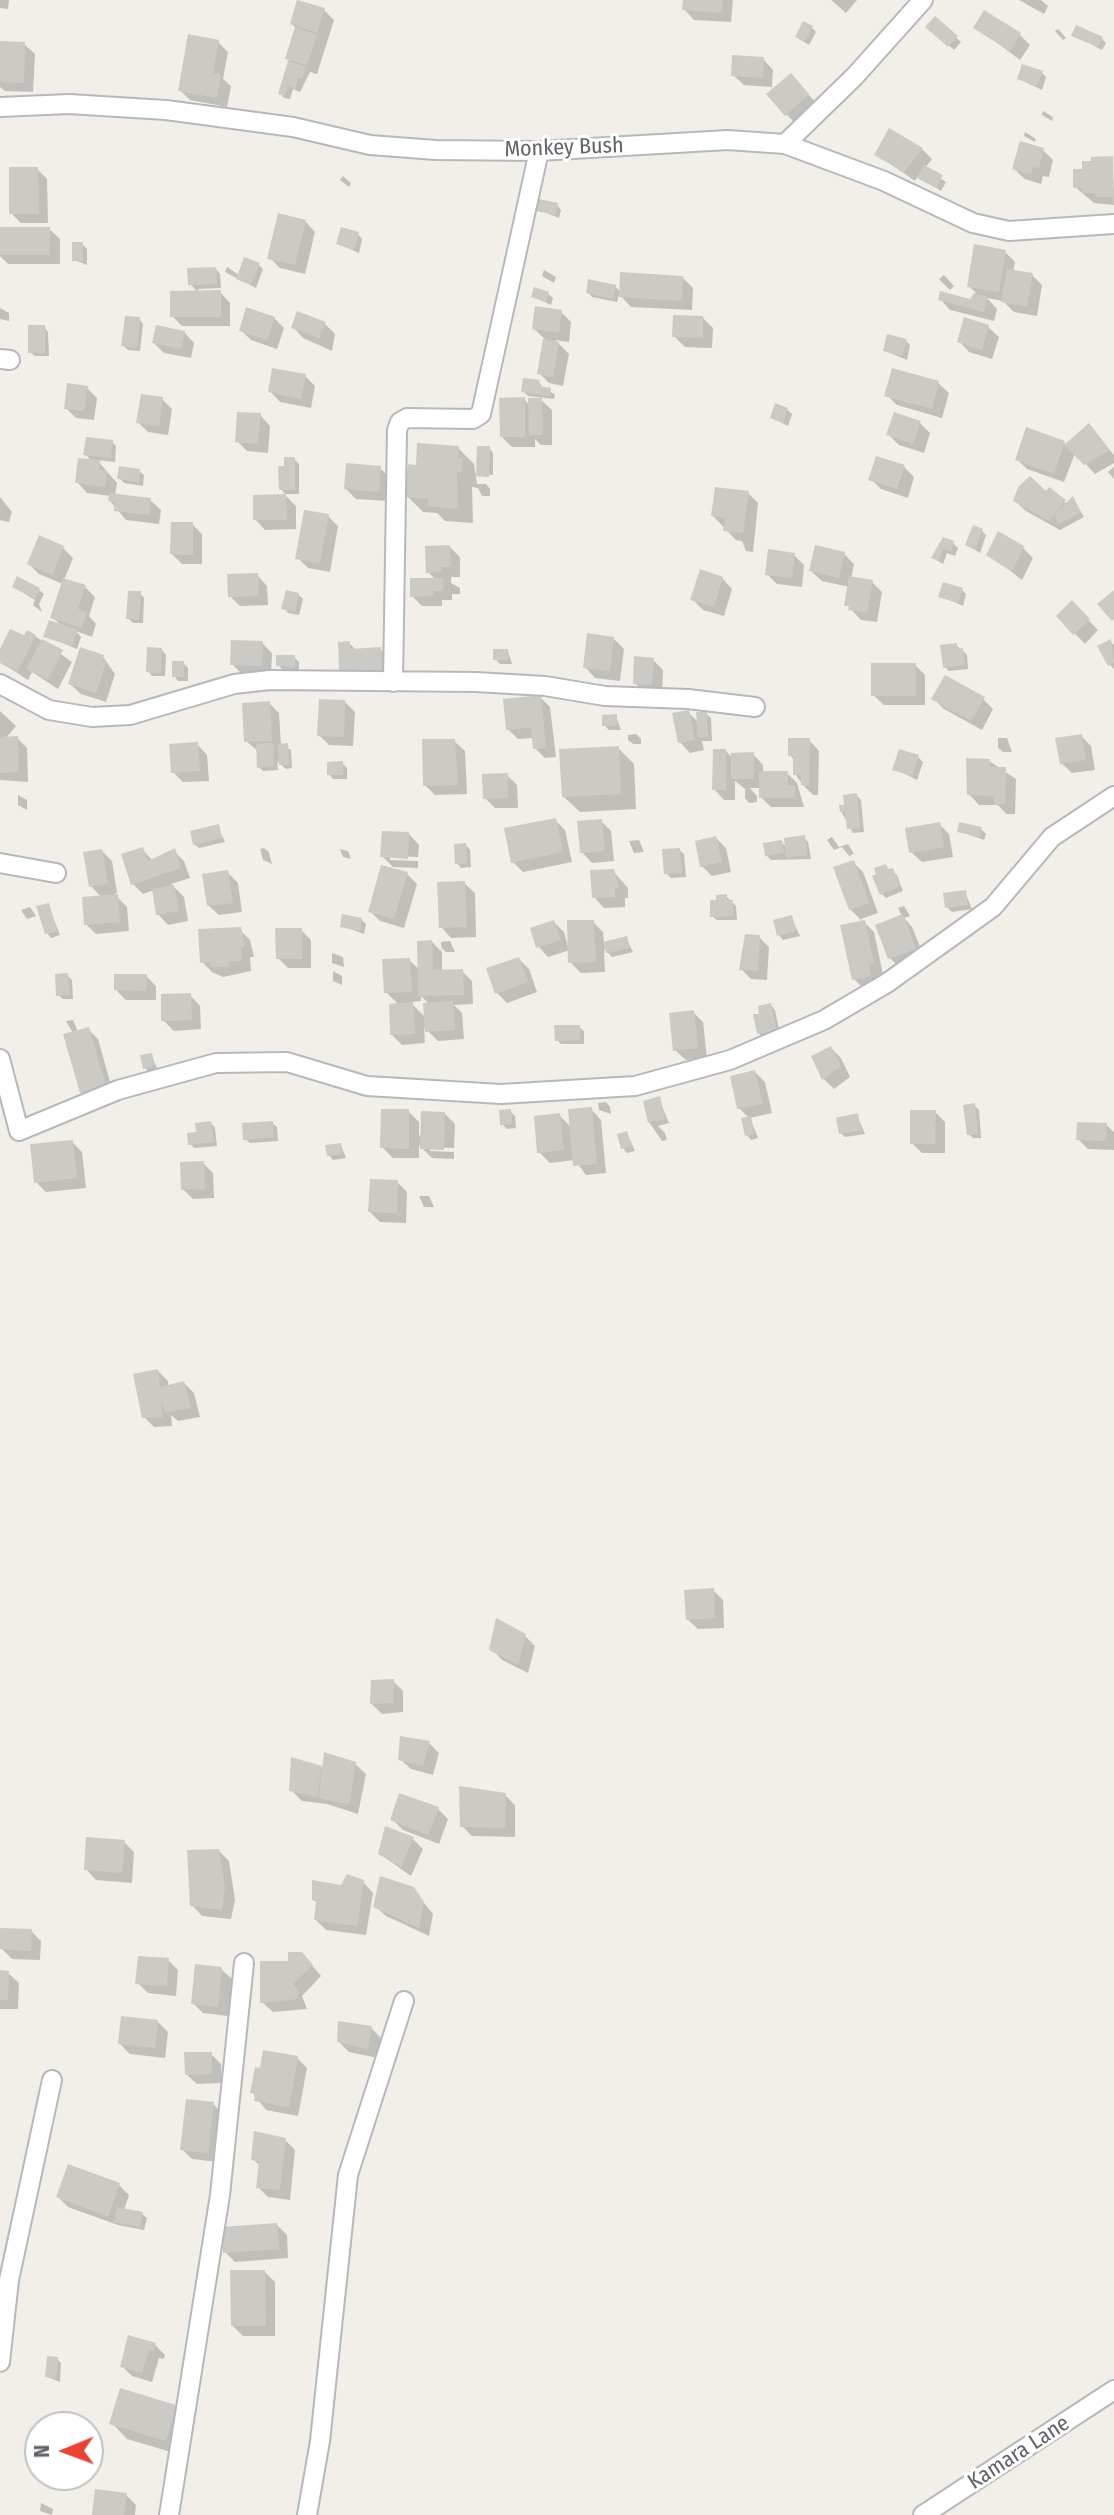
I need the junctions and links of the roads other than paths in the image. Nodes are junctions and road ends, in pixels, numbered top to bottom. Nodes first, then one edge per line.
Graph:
1 (923, 0) edge
2 (0, 107) edge
3 (785, 144) junction
4 (539, 151) junction
5 (1114, 224) edge
6 (393, 682) junction
7 (0, 684) edge
8 (755, 707) dead end
9 (1114, 796) edge
10 (0, 863) edge
11 (56, 873) dead end
12 (0, 1059) edge
13 (244, 1963) dead end
14 (404, 2001) dead end
15 (52, 2080) dead end
16 (0, 2362) edge
17 (1114, 2390) edge
18 (169, 2515) edge
19 (307, 2515) edge
20 (923, 2515) edge

1 - 3 street
2 - 4 street, Monkey Bush
3 - 4 street, Monkey Bush
3 - 5 street, Monkey Bush
4 - 6 street
6 - 7 street
6 - 8 street
9 - 12 street
10 - 11 street
13 - 18 street
14 - 19 street
15 - 16 street
17 - 20 street, Kamara Lane

